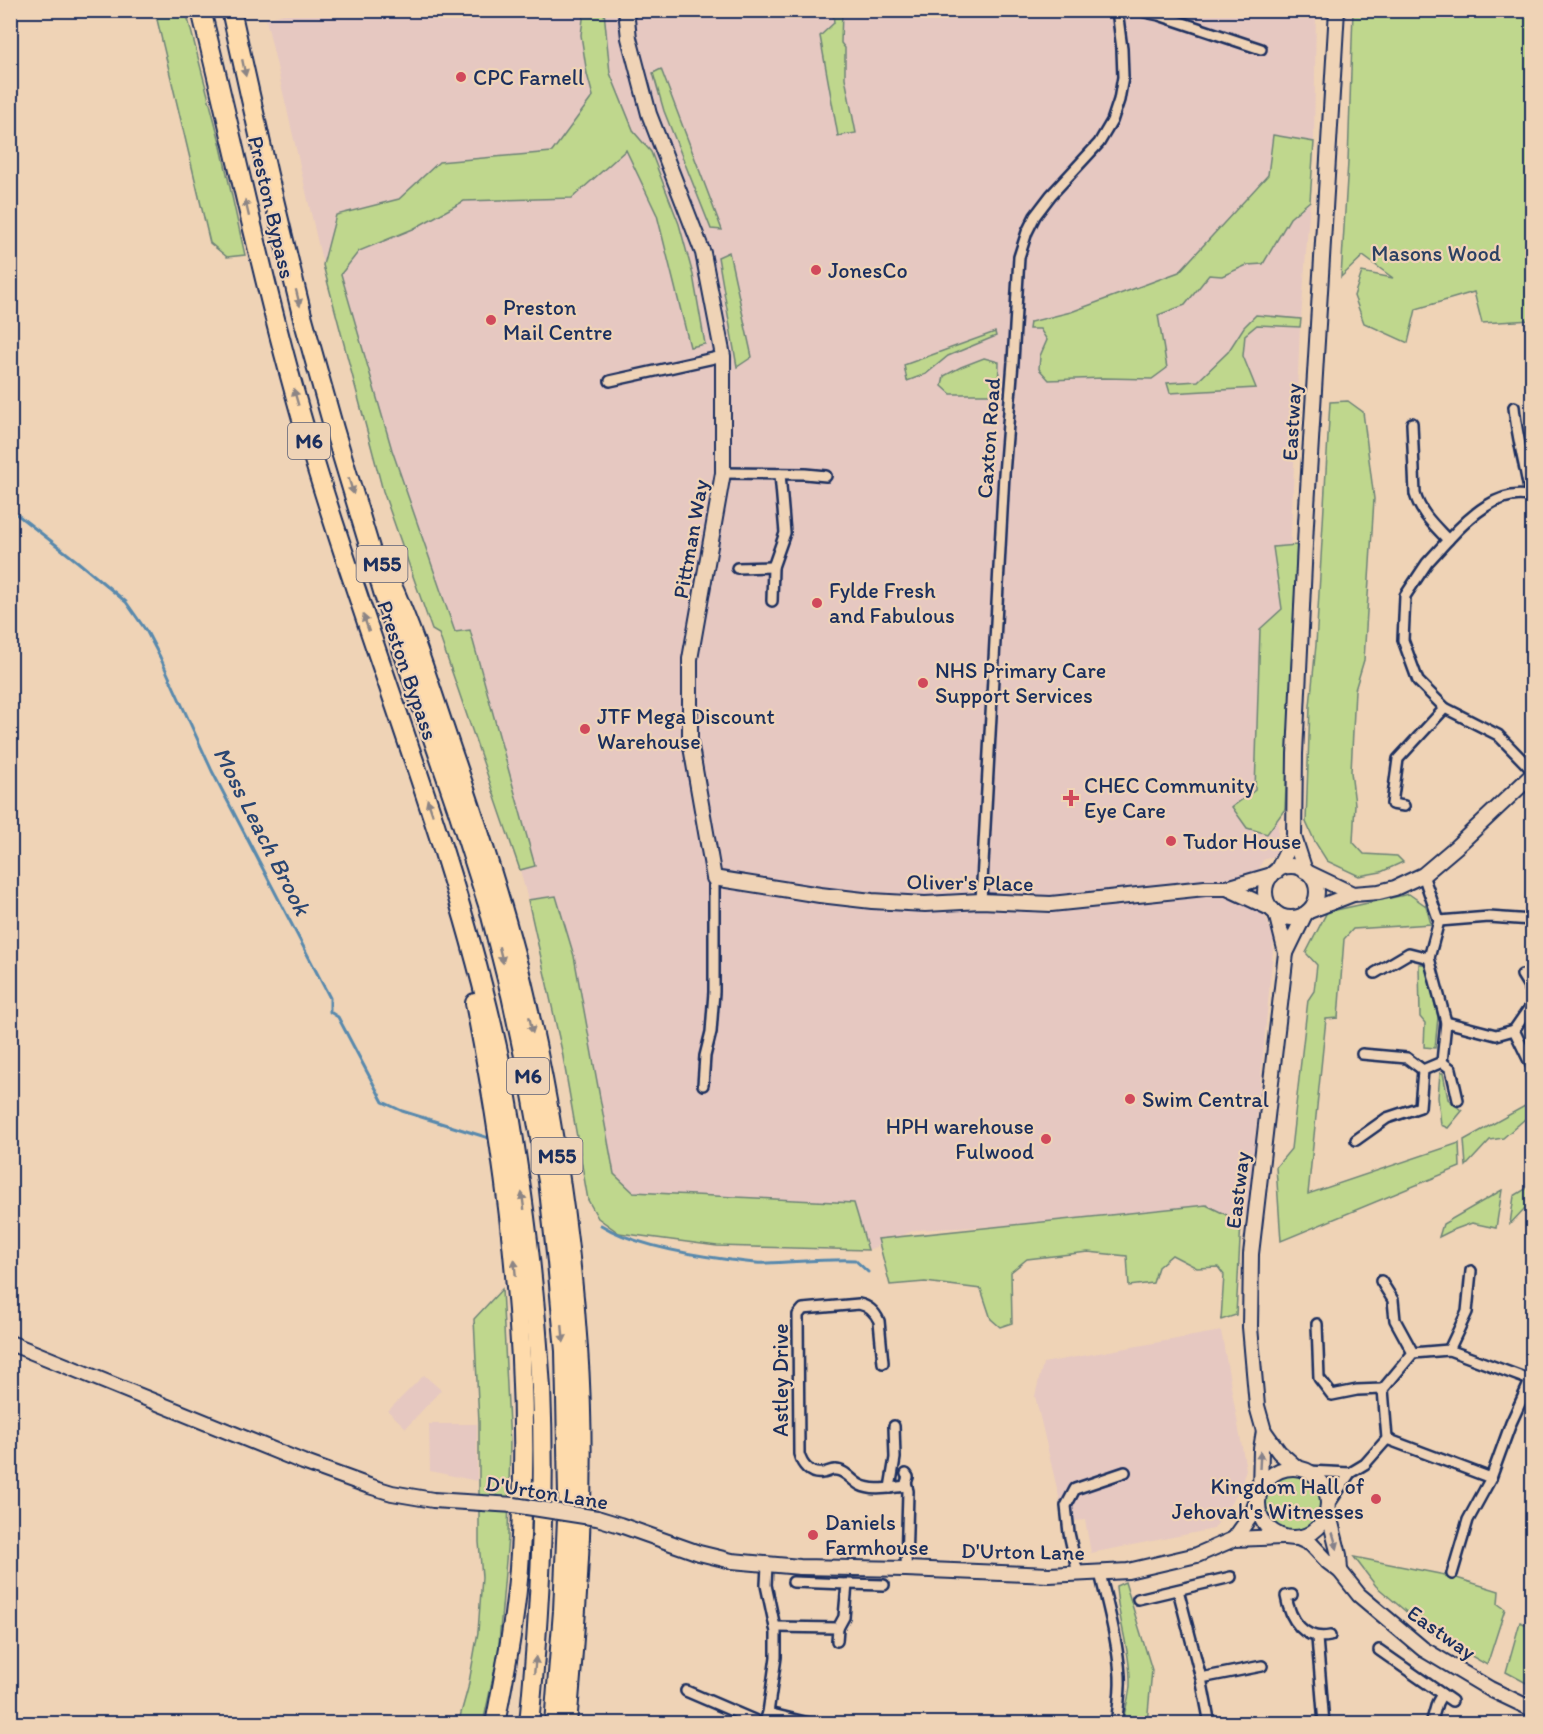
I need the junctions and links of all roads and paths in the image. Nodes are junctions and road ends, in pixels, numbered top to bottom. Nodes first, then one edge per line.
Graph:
1 (201, 10) edge
2 (231, 10) edge
3 (626, 10) edge
4 (1337, 10) edge
5 (1117, 11) edge
6 (1261, 49) dead end
7 (723, 356) junction
8 (609, 381) dead end
9 (1514, 407) dead end
10 (1412, 423) dead end
11 (723, 473) junction
12 (780, 474) junction
13 (826, 476) dead end
14 (1532, 496) edge
15 (361, 520) junction
16 (1448, 540) junction
17 (737, 567) dead end
18 (773, 567) junction
19 (772, 601) dead end
20 (1445, 708) junction
21 (1533, 770) edge
22 (1533, 775) edge
23 (1404, 806) dead end
24 (1294, 837) junction
25 (447, 863) junction
26 (1306, 872) junction
27 (1274, 873) junction
28 (1424, 875) junction
29 (714, 878) junction
30 (1227, 888) junction
31 (1353, 894) junction
32 (981, 901) junction
33 (1274, 911) junction
34 (1307, 912) junction
35 (1533, 920) edge
36 (1439, 921) junction
37 (1286, 953) junction
38 (1429, 958) junction
39 (1375, 973) dead end
40 (1522, 975) dead end
41 (1531, 988) edge
42 (1446, 1022) junction
43 (1514, 1030) junction
44 (1362, 1054) dead end
45 (1442, 1062) junction
46 (1533, 1065) edge
47 (1423, 1070) junction
48 (703, 1085) dead end
49 (1458, 1100) dead end
50 (1356, 1140) dead end
51 (1471, 1271) dead end
52 (532, 1280) junction
53 (1381, 1281) dead end
54 (1317, 1324) dead end
55 (10, 1343) edge
56 (1449, 1350) junction
57 (1413, 1353) junction
58 (883, 1363) dead end
59 (1531, 1378) edge
60 (1383, 1389) junction
61 (894, 1426) dead end
62 (1264, 1431) junction
63 (1387, 1439) junction
64 (1302, 1469) junction
65 (1125, 1472) dead end
66 (1350, 1473) junction
67 (906, 1474) dead end
68 (1491, 1478) junction
69 (907, 1486) junction
70 (890, 1488) junction
71 (1259, 1494) junction
72 (1328, 1508) junction
73 (1282, 1537) junction
74 (1298, 1538) junction
75 (1234, 1539) junction
76 (767, 1564) junction
77 (906, 1569) junction
78 (1340, 1571) junction
79 (1100, 1573) junction
80 (1078, 1574) junction
81 (1452, 1574) dead end
82 (1231, 1577) dead end
83 (793, 1582) dead end
84 (847, 1584) junction
85 (884, 1585) dead end
86 (1178, 1590) junction
87 (1292, 1594) dead end
88 (1138, 1599) dead end
89 (775, 1626) junction
90 (838, 1628) junction
91 (1330, 1636) dead end
92 (1317, 1638) junction
93 (837, 1641) dead end
94 (1379, 1650) dead end
95 (1262, 1666) dead end
96 (1201, 1678) junction
97 (686, 1691) dead end
98 (1442, 1694) junction
99 (1452, 1701) dead end
100 (1533, 1709) edge
101 (768, 1713) junction
102 (495, 1724) edge
103 (502, 1724) edge
104 (529, 1724) edge
105 (554, 1724) edge
106 (567, 1724) edge
107 (764, 1724) edge
108 (813, 1724) edge
109 (1116, 1724) edge
110 (1210, 1724) edge
111 (1324, 1724) edge
112 (1431, 1724) edge

25 -> 1 highway, Preston Bypass / M6
2 -> 15 highway, Preston Bypass / M6
3 - 7 street, Pittman Way
4 - 24 street, Eastway
5 - 6 street
5 - 32 street, Caxton Road
7 - 8 street
7 - 11 street, Pittman Way
9 - 14 street
10 - 16 street
11 - 12 street
11 - 29 street, Pittman Way
12 - 13 street
12 - 18 street
14 - 16 street
15 -> 105 highway, M6
15 -> 106 highway, M55
16 - 20 street
17 - 18 street
18 - 19 street
20 - 21 street
20 - 23 street
22 - 28 street
24 - 26 street, Eastway
24 - 27 street, Eastway
52 -> 25 highway, Preston Bypass / M6
102 -> 25 highway, M55
26 - 27 street
26 - 31 street
26 - 34 street
27 - 30 street, Oliver's Place
27 - 33 street
28 - 31 street
28 - 36 street
29 - 32 street, Oliver's Place
29 - 48 street, Pittman Way
30 - 32 street, Oliver's Place
30 - 33 street, Oliver's Place
31 - 34 street
33 - 34 street
33 - 37 street, Eastway
34 - 37 street, Eastway
35 - 36 street
36 - 38 street
37 - 62 street, Eastway
38 - 39 street
38 - 42 street
40 - 41 street
41 - 43 street
42 - 43 street
42 - 45 street
43 - 46 street
44 - 47 street
45 - 47 street
45 - 49 street
47 - 50 street
51 - 56 street
52 - 103 highway
104 -> 52 highway, M6
53 - 57 street
54 - 60 street
55 - 76 street, D'Urton Lane, bridge
56 - 57 street
56 - 59 street
57 - 60 street
58 - 70 street, Astley Drive
59 - 68 street
60 - 63 street
61 - 70 street
62 - 64 street, Eastway
71 -> 62 street, Eastway
63 - 66 street
63 - 68 street
64 - 66 street
64 - 71 street
64 - 72 street
65 - 80 street
66 - 72 street
67 - 69 street
68 - 81 street
69 - 70 street, Astley Drive
69 - 77 street
71 - 73 street
71 - 75 street
72 - 74 street
72 -> 78 street, Eastway
73 - 74 street
73 - 75 street, D'Urton Lane
74 - 78 street, Eastway
75 - 79 street, D'Urton Lane
76 - 77 street, D'Urton Lane
76 - 89 street
77 - 80 street, D'Urton Lane
78 - 100 street, Eastway
79 - 80 street, D'Urton Lane
79 - 109 street, D'Urton Lane
82 - 86 street
83 - 84 street
84 - 85 street
84 - 90 street
86 - 88 street
86 - 96 street
87 - 92 street
89 - 90 street
89 - 101 street
90 - 93 street
91 - 92 street
92 - 111 street
94 - 98 street
95 - 96 street
96 - 110 street
97 - 107 street
98 - 99 street
98 - 112 street
101 - 107 street
101 - 108 street

